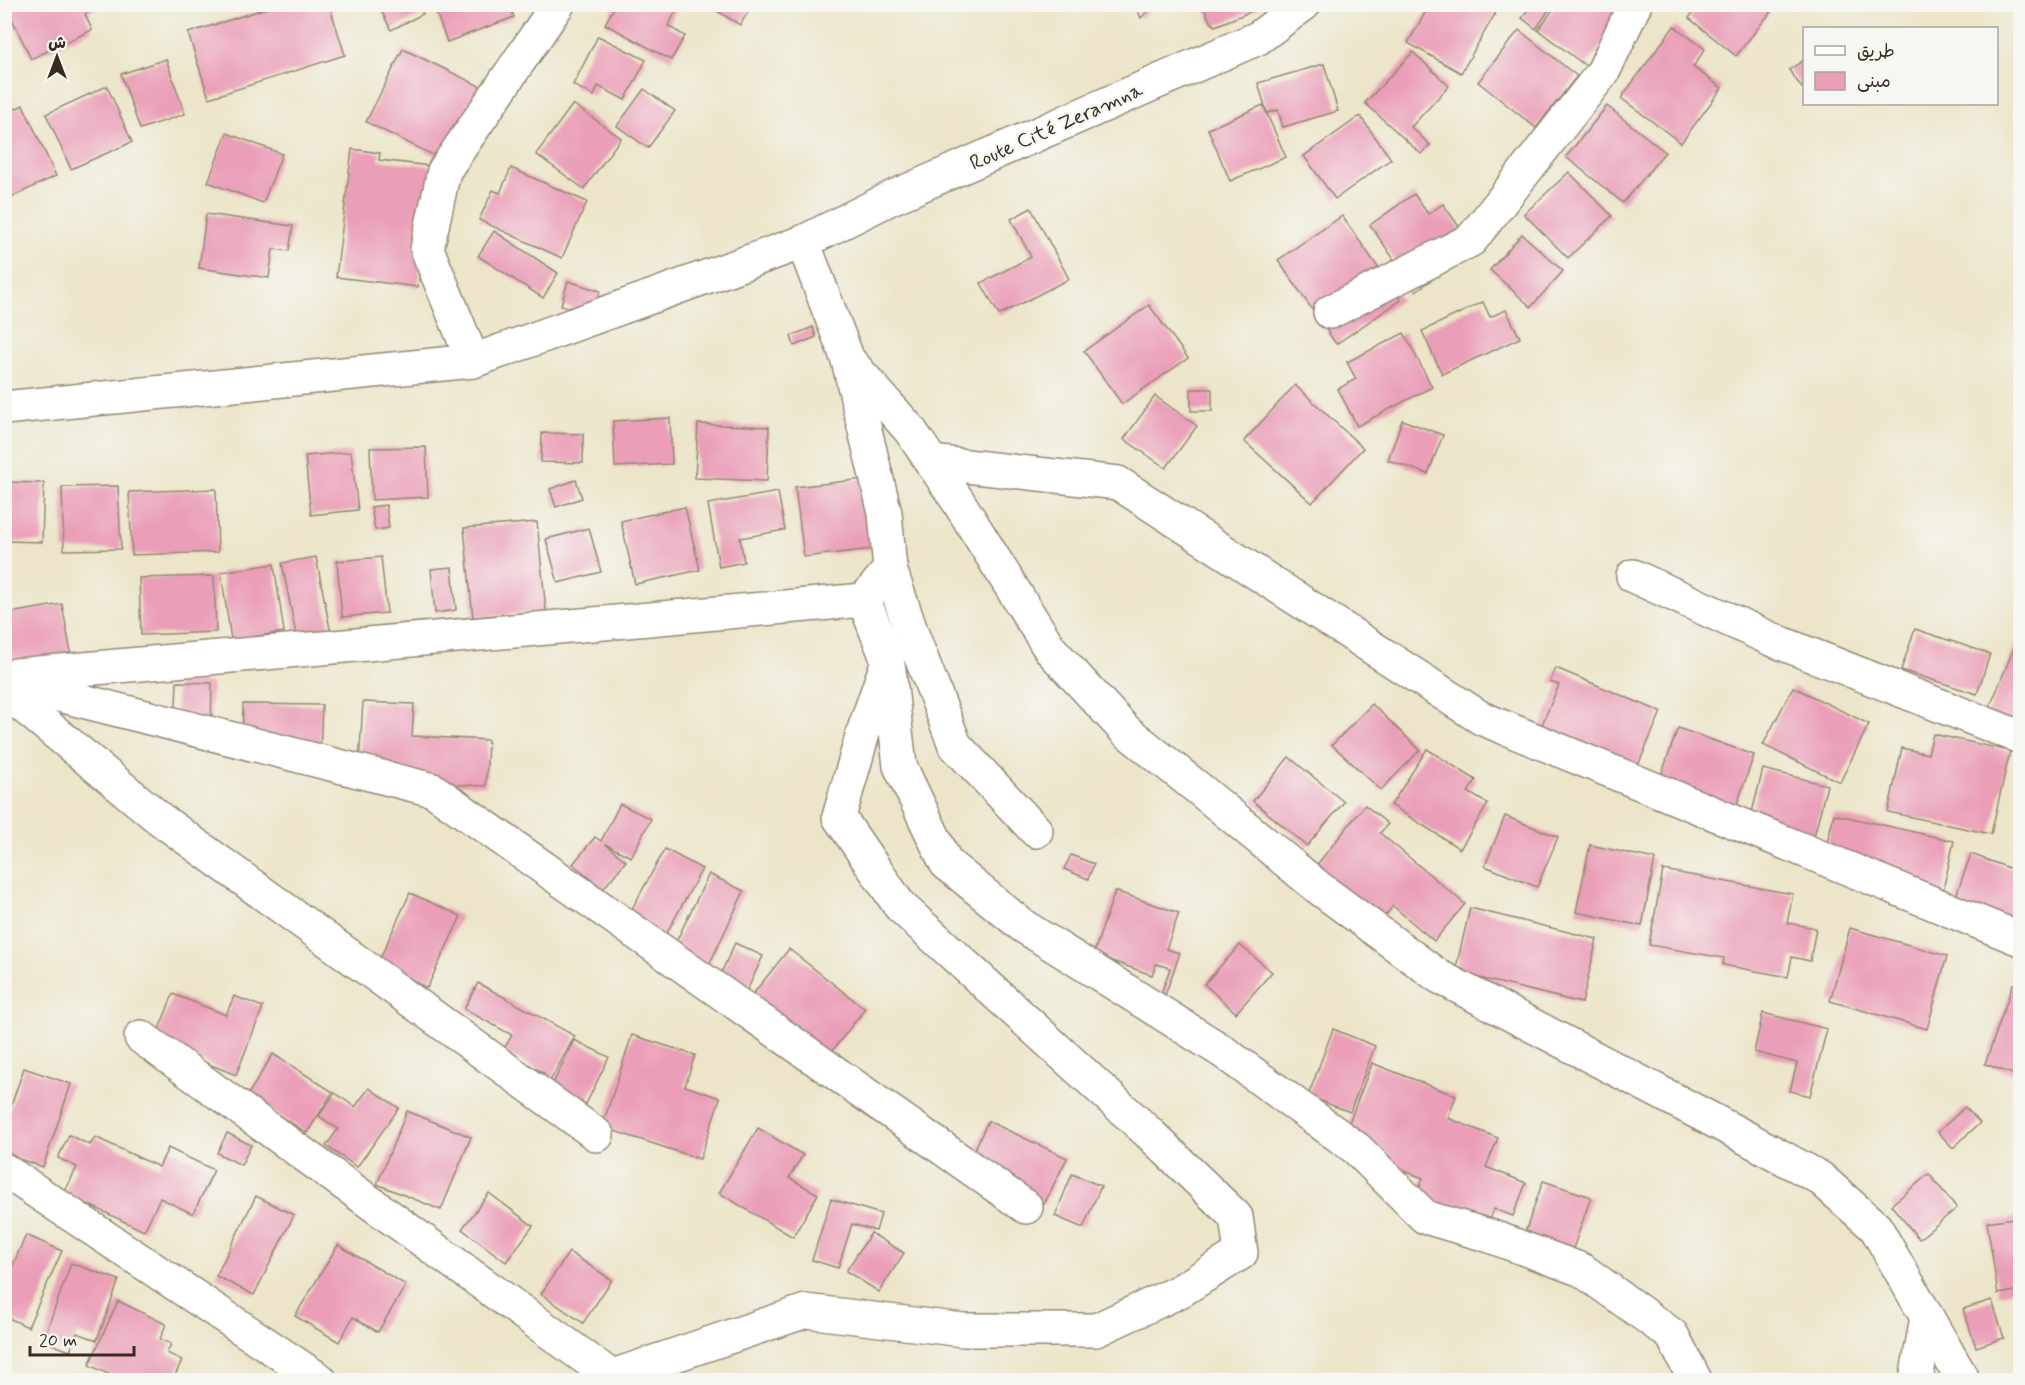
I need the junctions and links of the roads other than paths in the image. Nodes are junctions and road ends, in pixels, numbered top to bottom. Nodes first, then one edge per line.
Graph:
1 (558, 4) edge
2 (1304, 4) edge
3 (1635, 4) edge
4 (803, 242) junction
5 (1330, 312) dead end
6 (848, 360) junction
7 (473, 361) junction
8 (4, 408) edge
9 (931, 462) junction
10 (890, 569) junction
11 (1632, 576) dead end
12 (864, 600) junction
13 (888, 661) junction
14 (4, 676) edge
15 (4, 681) edge
16 (4, 690) edge
17 (2020, 737) edge
18 (1036, 831) dead end
19 (2020, 939) edge
20 (141, 1037) dead end
21 (597, 1135) dead end
22 (4, 1170) edge
23 (1026, 1207) dead end
24 (1927, 1317) junction
25 (607, 1379) edge
26 (320, 1380) edge
27 (1695, 1380) edge
28 (1916, 1380) edge
29 (1962, 1380) edge

1 - 7 street
2 - 4 street, Route Cité Zeramna
3 - 5 street
4 - 6 street
4 - 7 street, Route Cité Zeramna
6 - 9 street
6 - 10 street
7 - 8 street, Route Cité Zeramna
9 - 19 street
9 - 24 street
10 - 12 street
10 - 18 street
11 - 17 street
12 - 13 street
12 - 14 street
13 - 25 street
13 - 27 street
15 - 23 street
16 - 21 street
20 - 25 street
22 - 26 street
24 - 28 street
24 - 29 street

